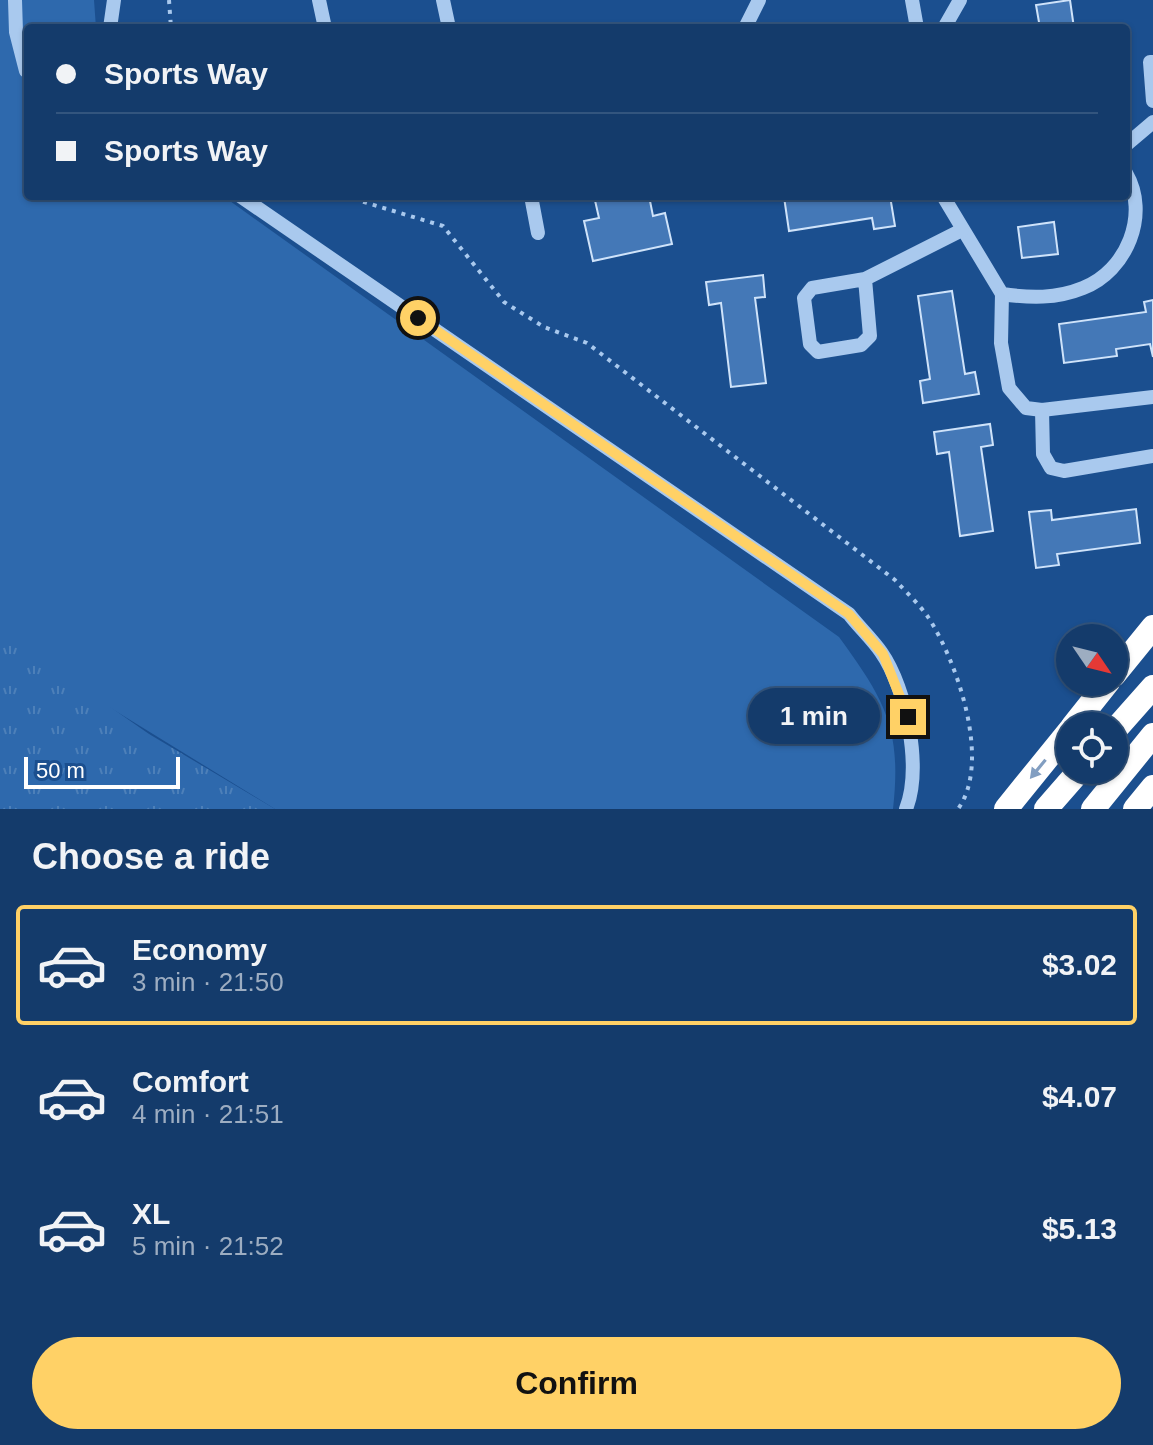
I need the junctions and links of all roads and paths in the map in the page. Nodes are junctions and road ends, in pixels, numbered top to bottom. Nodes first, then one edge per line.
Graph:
1 (15, 0) edge
2 (114, 0) edge
3 (169, 0) edge
4 (319, 0) edge
5 (443, 0) edge
6 (759, 0) edge
7 (912, 0) edge
8 (960, 0) edge
9 (111, 24) edge
10 (171, 24) edge
11 (324, 24) edge
12 (448, 24) edge
13 (747, 24) edge
14 (916, 24) edge
15 (946, 24) edge
16 (1153, 62) edge
17 (24, 63) edge
18 (1153, 101) edge
19 (1153, 122) edge
20 (1130, 142) edge
21 (1130, 184) edge
22 (246, 200) edge
23 (357, 200) edge
24 (532, 200) edge
25 (945, 200) edge
26 (962, 230) junction
27 (538, 233) dead end
28 (865, 279) junction
29 (1002, 294) junction
30 (1153, 397) edge
31 (1042, 410) junction
32 (1153, 456) edge
33 (1153, 627) edge
34 (1128, 658) edge
35 (1153, 687) edge
36 (1097, 696) edge
37 (1085, 712) edge
38 (1128, 715) edge
39 (1153, 735) edge
40 (1056, 748) edge
41 (1068, 784) edge
42 (1153, 787) edge
43 (906, 809) edge
44 (958, 809) edge
45 (1006, 809) edge
46 (1046, 809) edge
47 (1093, 809) edge
48 (1135, 809) edge

1 - 17 street
2 - 9 street
3 - 10 path
4 - 11 street
5 - 12 street
6 - 13 street
7 - 14 street
8 - 15 street
16 - 18 street
19 - 20 street
21 - 29 street
22 - 43 street
23 - 44 path
24 - 27 street
25 - 26 street
26 - 28 street
26 - 29 street
28 - 28 street
29 - 31 street
30 - 31 street
31 - 32 street
33 - 34 highway
35 - 38 highway
36 - 37 highway
39 - 47 highway
40 -> 45 highway
41 - 46 highway
42 - 48 highway

